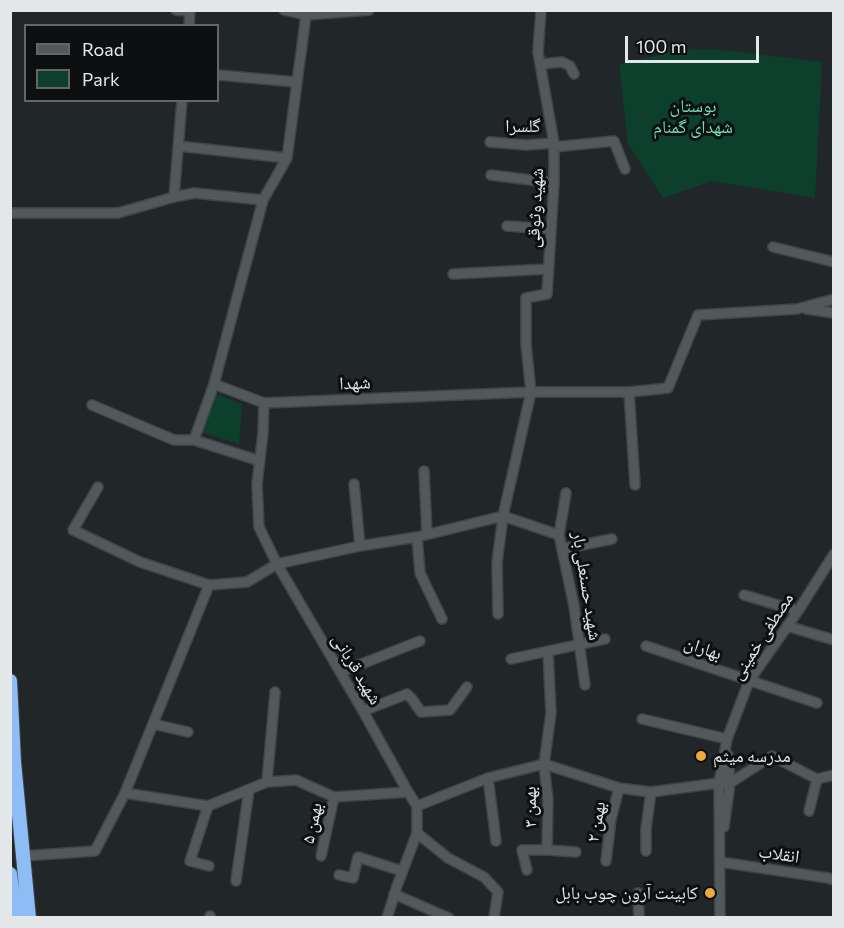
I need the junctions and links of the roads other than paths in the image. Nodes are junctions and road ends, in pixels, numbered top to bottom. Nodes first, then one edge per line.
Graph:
1 (176, 10) edge
2 (284, 10) edge
3 (541, 10) edge
4 (190, 11) edge
5 (367, 11) edge
6 (318, 12) edge
7 (306, 15) junction
8 (540, 64) junction
9 (574, 74) dead end
10 (219, 75) edge
11 (296, 82) junction
12 (182, 102) edge
13 (490, 142) dead end
14 (554, 145) junction
15 (178, 146) junction
16 (286, 158) junction
17 (625, 169) dead end
18 (491, 175) dead end
19 (554, 183) junction
20 (174, 197) junction
21 (263, 200) junction
22 (10, 213) edge
23 (507, 226) dead end
24 (551, 229) junction
25 (773, 247) dead end
26 (834, 262) edge
27 (548, 269) junction
28 (453, 274) dead end
29 (834, 299) edge
30 (797, 309) junction
31 (834, 313) edge
32 (214, 384) junction
33 (531, 392) junction
34 (629, 392) junction
35 (264, 403) junction
36 (92, 405) dead end
37 (195, 440) junction
38 (260, 461) junction
39 (424, 471) dead end
40 (354, 484) dead end
41 (634, 485) dead end
42 (98, 487) dead end
43 (566, 493) dead end
44 (503, 516) junction
45 (559, 535) junction
46 (422, 536) junction
47 (612, 539) dead end
48 (360, 546) junction
49 (562, 549) junction
50 (832, 560) edge
51 (277, 564) junction
52 (209, 585) junction
53 (744, 595) dead end
54 (798, 611) junction
55 (498, 614) dead end
56 (442, 619) dead end
57 (787, 626) junction
58 (605, 639) dead end
59 (834, 640) edge
60 (420, 641) dead end
61 (579, 645) junction
62 (646, 646) dead end
63 (548, 651) junction
64 (511, 659) dead end
65 (341, 672) junction
66 (10, 681) edge
67 (749, 681) junction
68 (585, 685) dead end
69 (467, 687) dead end
70 (275, 692) dead end
71 (817, 703) dead end
72 (363, 711) junction
73 (642, 719) dead end
74 (153, 724) junction
75 (188, 732) dead end
76 (727, 740) junction
77 (544, 764) junction
78 (834, 775) edge
79 (488, 778) junction
80 (817, 778) junction
81 (267, 782) junction
82 (719, 783) junction
83 (730, 783) junction
84 (619, 788) junction
85 (249, 790) junction
86 (408, 792) junction
87 (651, 792) junction
88 (125, 793) junction
89 (334, 797) junction
90 (208, 806) junction
91 (417, 806) junction
92 (809, 812) dead end
93 (417, 833) junction
94 (496, 841) dead end
95 (547, 850) junction
96 (645, 851) dead end
97 (576, 852) dead end
98 (23, 856) junction
99 (321, 856) dead end
100 (606, 861) dead end
101 (720, 862) junction
102 (209, 866) dead end
103 (527, 870) dead end
104 (402, 871) junction
105 (10, 874) edge
106 (339, 875) dead end
107 (834, 880) edge
108 (236, 881) dead end
109 (12, 892) edge
110 (638, 893) dead end
111 (394, 894) junction
112 (16, 918) edge
113 (29, 918) edge
114 (387, 918) edge
115 (448, 918) edge
116 (494, 918) edge
117 (639, 918) edge
118 (720, 918) edge

1 - 4 street
2 - 7 street
3 - 8 street, شهید وثوقی
5 - 6 street
6 - 7 street
7 - 11 street
8 - 9 street
8 - 14 street, شهید وثوقی
10 - 11 street
11 - 16 street
12 - 15 street
13 - 14 street, گلسرا
14 - 17 street, گلسرا
14 - 19 street, شهید وثوقی
15 - 16 street
15 - 20 street
16 - 21 street
18 - 19 street
19 - 24 street, شهید وثوقی
20 - 21 street
20 - 22 street
21 - 32 street
23 - 24 street
24 - 27 street, شهید وثوقی
25 - 26 street
27 - 28 street
27 - 33 street, شهید وثوقی
29 - 30 street, شهدا
30 - 31 street
30 - 34 street, شهدا
32 - 35 street, شهدا
32 - 37 street
33 - 34 street, شهدا
33 - 35 street, شهدا
33 - 44 street
34 - 41 street
35 - 38 street, شهید قربانی
36 - 37 street
37 - 38 street
38 - 51 street, شهید قربانی
39 - 46 street
40 - 48 street
42 - 52 street
43 - 45 street, شهید حسنعلی بار
44 - 45 street
44 - 46 street
44 - 55 street
45 - 49 street, شهید حسنعلی بار
46 - 48 street
46 - 56 street
47 - 49 street
48 - 51 street
49 - 61 street, شهید حسنعلی بار
50 - 54 street, مصطفی خمینی
51 - 52 street
51 - 65 street, شهید قربانی
52 - 74 street
53 - 54 street
54 - 57 street, مصطفی خمینی
57 - 59 street
57 - 67 street, مصطفی خمینی
58 - 61 street
60 - 65 street
61 - 63 street
61 - 68 street, شهید حسنعلی بار
62 - 67 street, بهاران
63 - 64 street
63 - 77 street, بهمن ۳
65 - 72 street, شهید قربانی
66 - 98 highway
67 - 71 street, بهاران
67 - 76 street, مصطفی خمینی
69 - 72 street
70 - 81 street
72 - 86 street, شهید قربانی
73 - 76 street
74 - 75 street
74 - 88 street
76 - 82 street, مصطفی خمینی
76 - 83 street, مصطفی خمینی
77 - 79 street
77 - 84 street
77 - 95 street, بهمن ۳
78 - 80 street
79 - 91 street
79 - 94 street
80 - 83 street
80 - 92 street
81 - 85 street
81 - 89 street
82 - 83 street
82 - 87 street
82 - 101 street, مصطفی خمینی
83 - 101 street, مصطفی خمینی
84 - 87 street
84 - 100 street, بهمن ۲
85 - 90 street
85 - 108 street
86 - 89 street
86 - 91 street, شهید قربانی
87 - 96 street
88 - 90 street
88 - 98 street
89 - 99 street, بهمن ۵
90 - 102 street
91 - 93 street
93 - 104 street
93 - 116 street
95 - 97 street
95 - 103 street
98 - 113 highway
101 - 107 street, انقلاب
101 - 118 street, مصطفی خمینی
104 - 106 street
104 - 111 street
105 - 109 highway
109 - 112 highway
110 - 117 street
111 - 114 street
111 - 115 street

